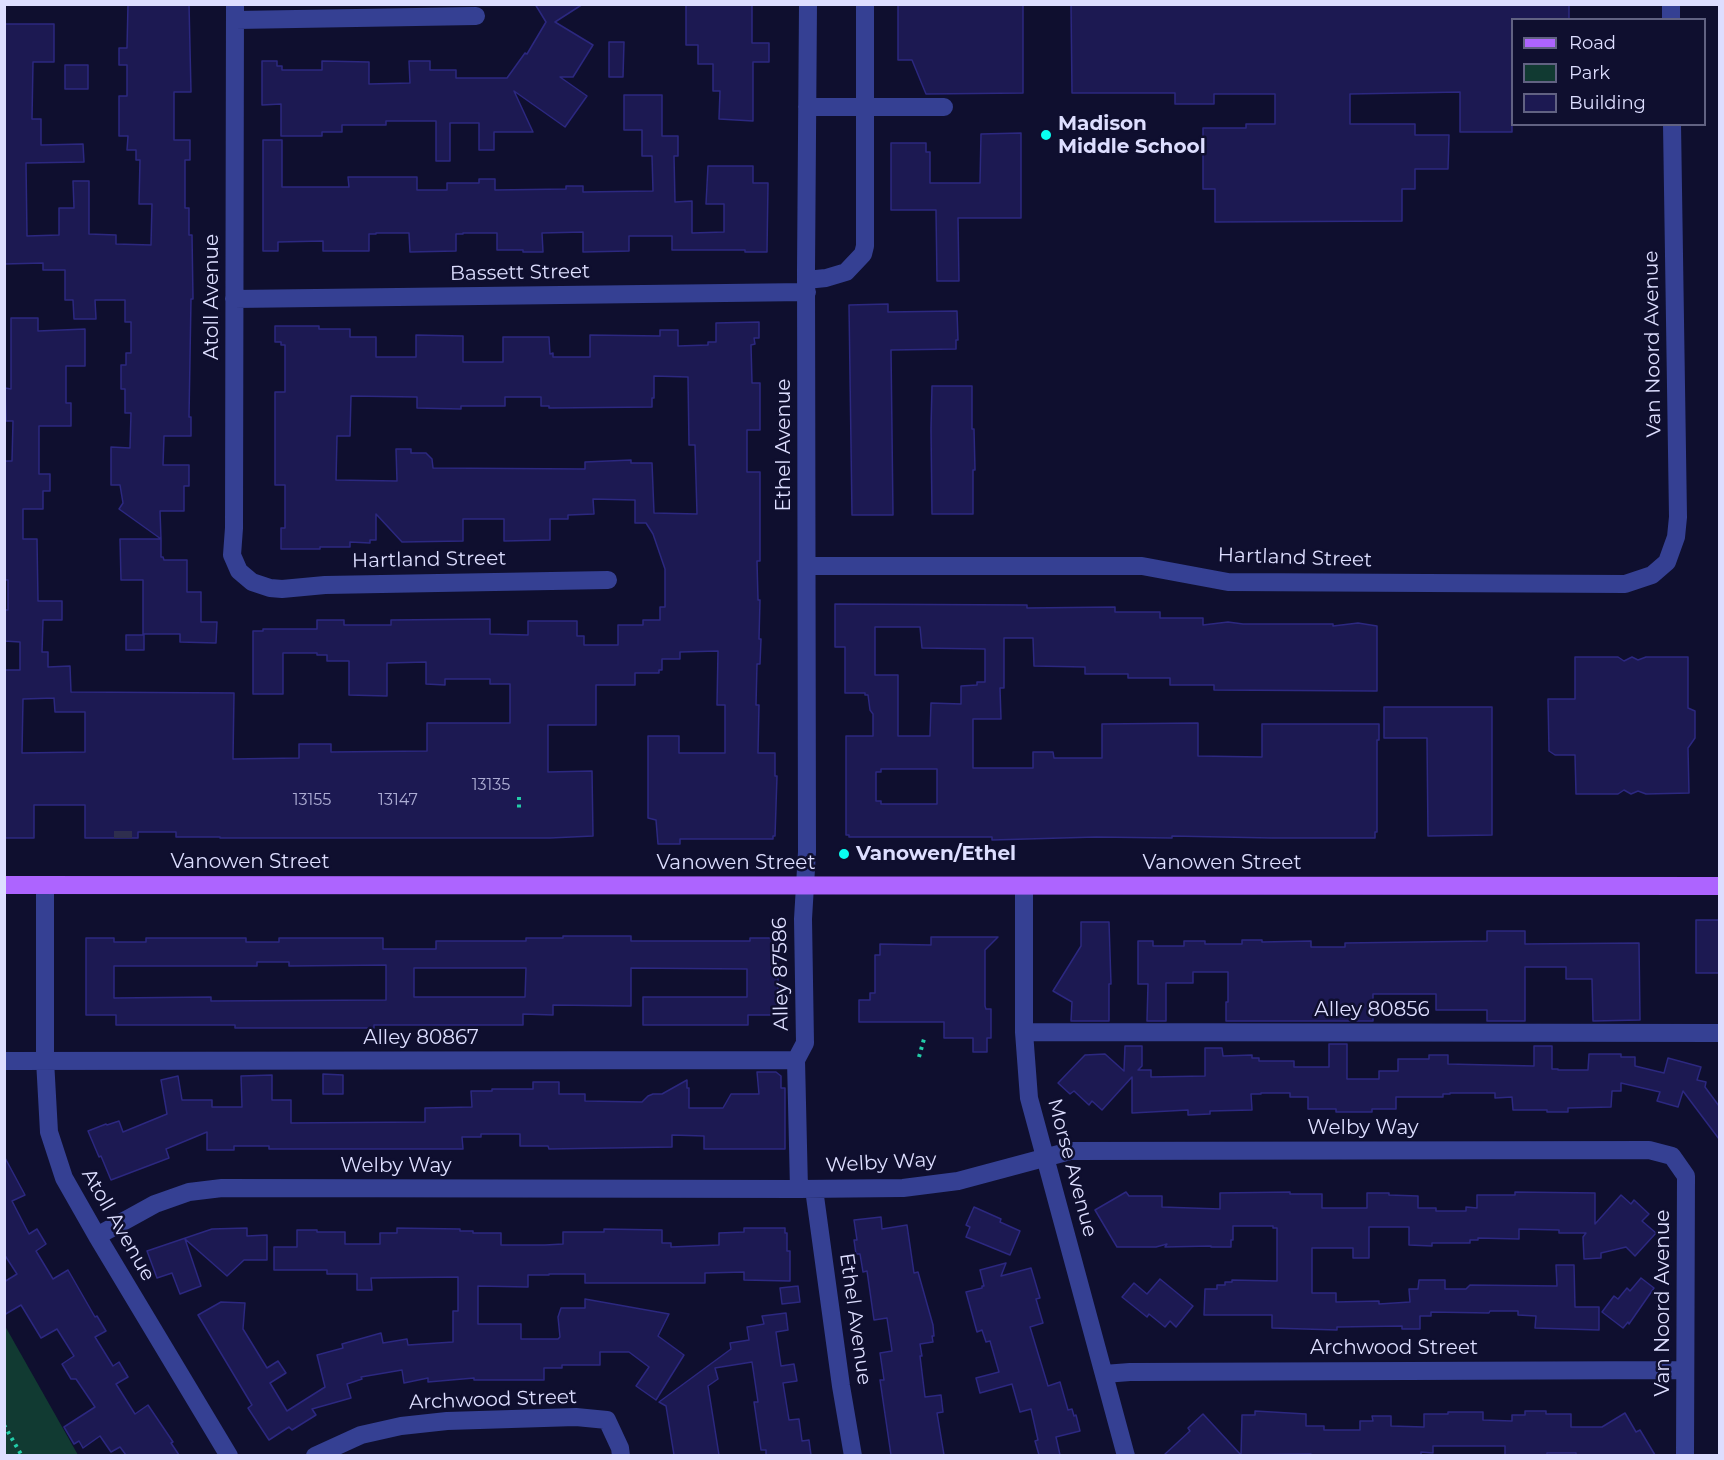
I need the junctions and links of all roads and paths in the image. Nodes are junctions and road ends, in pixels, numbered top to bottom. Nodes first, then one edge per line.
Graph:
1 (808, 4) edge
2 (865, 4) edge
3 (236, 12) edge
4 (476, 16) dead end
5 (944, 106) dead end
6 (807, 108) junction
7 (865, 108) junction
8 (1672, 126) edge
9 (806, 286) junction
10 (234, 299) junction
11 (1667, 562) joint
12 (807, 566) junction
13 (608, 579) dead end
14 (252, 582) joint
15 (519, 797) dead end
16 (519, 812) dead end
17 (4, 885) edge
18 (45, 885) junction
19 (804, 885) junction
20 (1024, 886) junction
21 (1719, 886) edge
22 (1024, 1032) junction
23 (1719, 1033) edge
24 (924, 1039) dead end
25 (920, 1057) dead end
26 (4, 1060) edge
27 (45, 1060) junction
28 (796, 1060) junction
29 (1672, 1156) joint
30 (1044, 1157) junction
31 (807, 1189) junction
32 (97, 1236) junction
33 (1685, 1370) junction
34 (1104, 1374) junction
35 (4, 1425) edge
36 (22, 1455) edge
37 (229, 1455) edge
38 (315, 1455) edge
39 (621, 1455) edge
40 (853, 1455) edge
41 (1126, 1455) edge
42 (1685, 1455) edge

1 - 6 street, Ethel Avenue
2 - 7 street, Bassett Street
3 - 4 street
3 - 10 street, Atoll Avenue
5 - 7 street
6 - 7 street
6 - 9 street, Ethel Avenue
7 - 9 street, Bassett Street
8 - 11 street, Van Noord Avenue
9 - 10 street, Bassett Street
9 - 12 street, Ethel Avenue
10 - 14 street, Atoll Avenue
11 - 12 street, Hartland Street
12 - 19 street, Ethel Avenue
13 - 14 street, Hartland Street
15 - 16 path
17 - 18 main road, Vanowen Street
18 - 19 main road, Vanowen Street
18 - 27 street, Atoll Avenue
19 - 20 main road, Vanowen Street
19 - 28 street, Alley 87586
20 - 21 main road, Vanowen Street
20 - 22 street, Morse Avenue
22 - 23 street, Alley 80856
22 - 30 street, Morse Avenue
24 - 25 path
26 - 27 street, Alley 80867
27 - 28 street, Alley 80867
27 - 32 street, Atoll Avenue
28 - 31 street, Alley 87586
29 - 30 street, Welby Way
29 - 33 street, Van Noord Avenue
30 - 31 street, Welby Way
30 - 34 street, Morse Avenue
31 - 32 street, Welby Way
31 - 40 street, Ethel Avenue
32 - 37 street, Atoll Avenue
33 - 34 street, Archwood Street
33 - 42 street, Van Noord Avenue
34 - 41 street, Morse Avenue
35 - 36 path
38 - 39 street, Archwood Street

